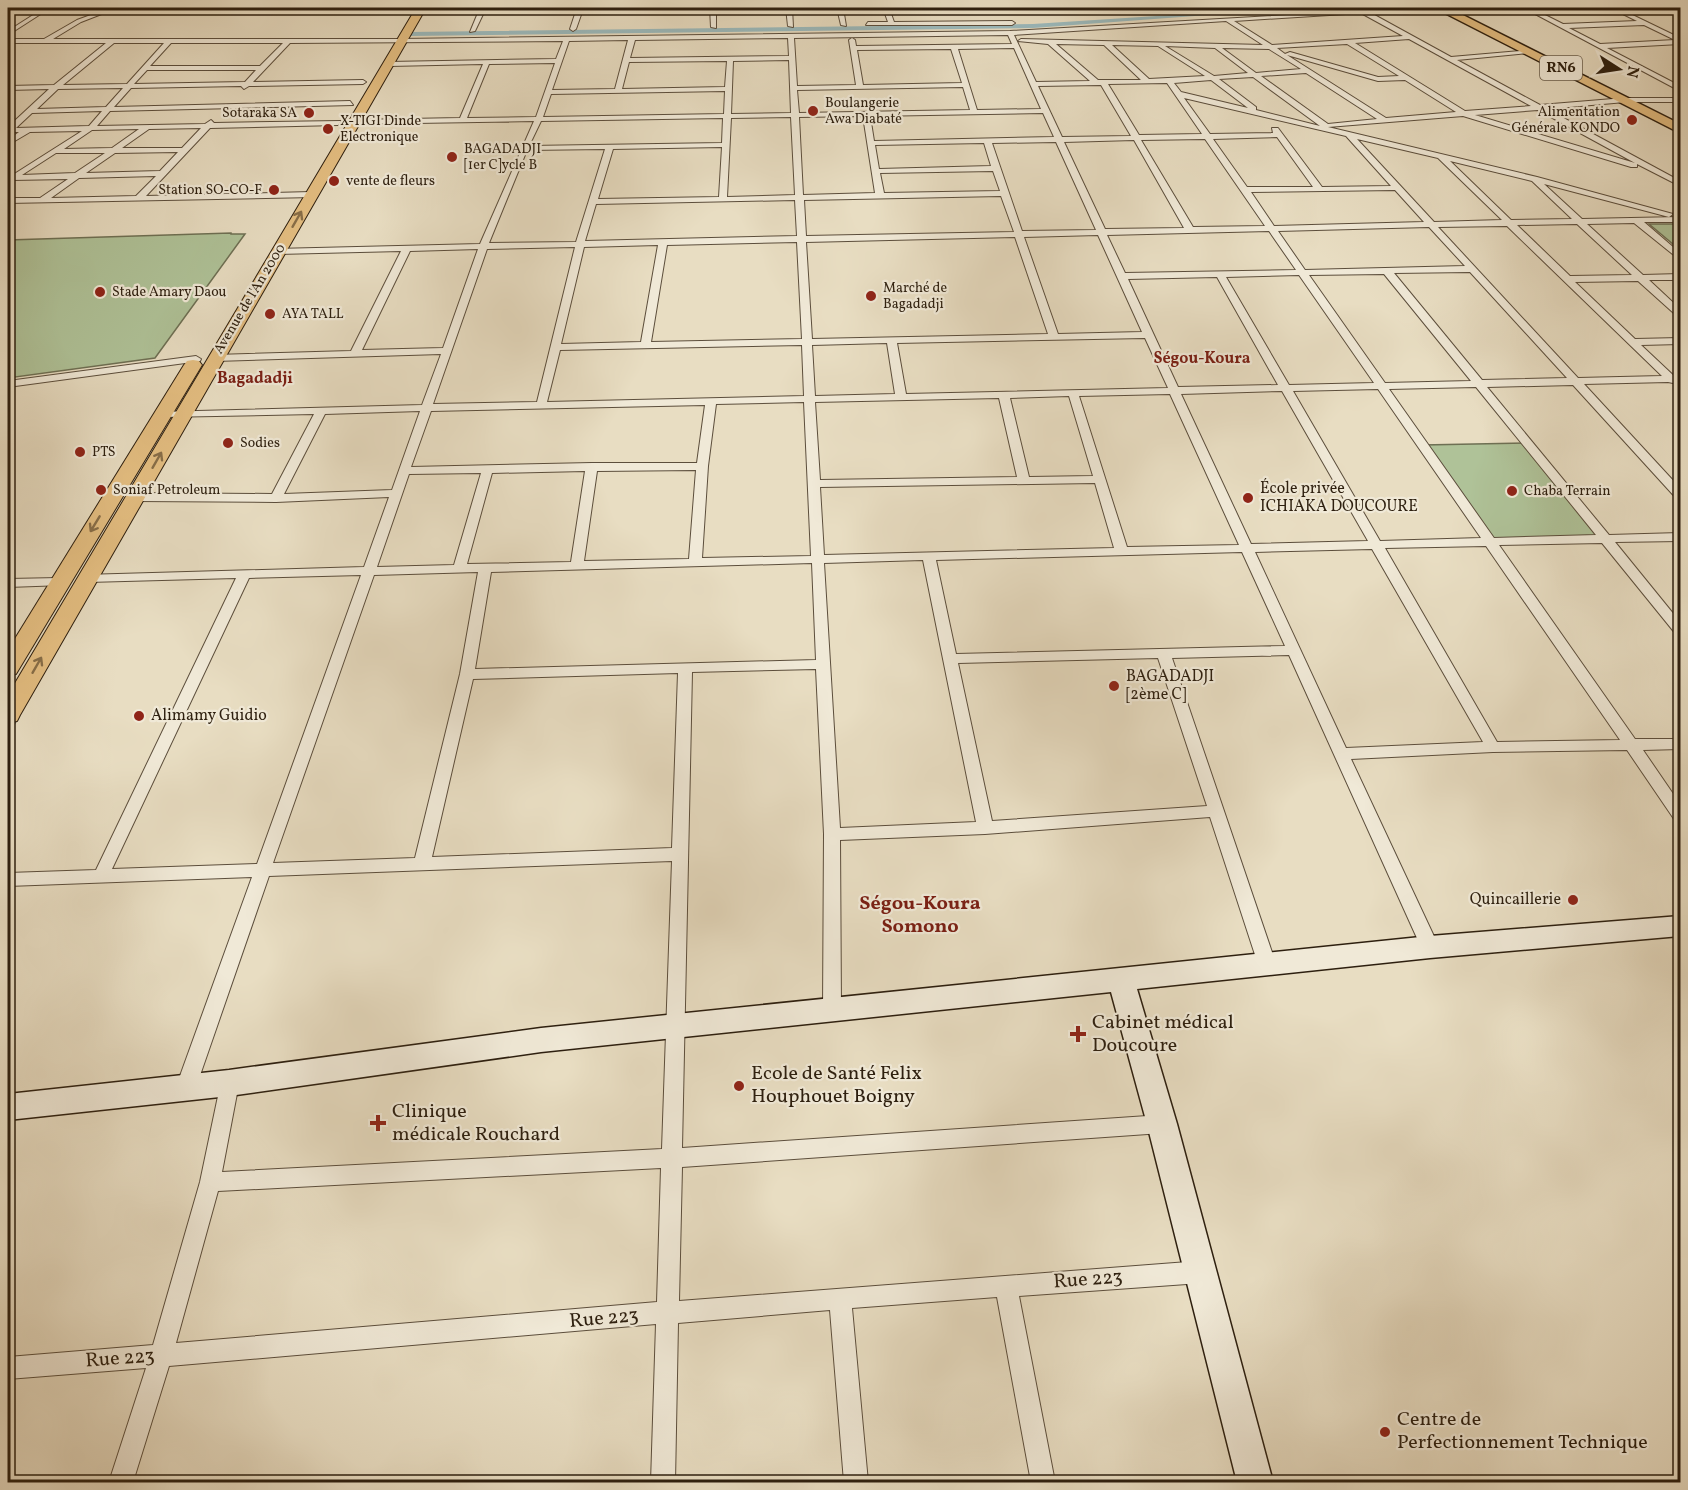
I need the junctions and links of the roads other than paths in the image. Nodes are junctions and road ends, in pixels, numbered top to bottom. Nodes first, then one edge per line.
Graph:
1 (47, 8) edge
2 (114, 8) edge
3 (408, 8) edge
4 (421, 8) edge
5 (483, 8) edge
6 (645, 8) edge
7 (702, 8) edge
8 (713, 8) edge
9 (789, 8) edge
10 (840, 8) edge
11 (886, 8) edge
12 (1244, 8) edge
13 (1407, 8) edge
14 (1441, 8) edge
15 (1527, 8) edge
16 (1614, 8) edge
17 (580, 9) edge
18 (1204, 10) dead end
19 (1362, 11) junction
20 (935, 15) dead end
21 (961, 15) dead end
22 (1005, 15) dead end
23 (643, 18) dead end
24 (1227, 19) junction
25 (1074, 21) dead end
26 (1052, 22) dead end
27 (939, 23) junction
28 (963, 23) junction
29 (1018, 23) dead end
30 (1645, 23) junction
31 (892, 24) junction
32 (834, 25) dead end
33 (844, 25) junction
34 (780, 26) dead end
35 (802, 26) dead end
36 (1129, 26) junction
37 (704, 27) dead end
38 (714, 27) junction
39 (725, 27) dead end
40 (1562, 27) junction
41 (584, 29) dead end
42 (472, 31) junction
43 (484, 31) dead end
44 (791, 31) junction
45 (428, 32) dead end
46 (461, 32) dead end
47 (567, 32) junction
48 (8, 33) edge
49 (851, 35) junction
50 (1012, 36) junction
51 (1411, 37) junction
52 (399, 38) junction
53 (632, 38) junction
54 (288, 41) junction
55 (1347, 41) junction
56 (1680, 41) edge
57 (44, 42) junction
58 (111, 42) junction
59 (168, 42) junction
60 (1050, 42) junction
61 (9, 43) edge
62 (1107, 44) junction
63 (1159, 46) junction
64 (1599, 46) junction
65 (954, 47) junction
66 (1270, 47) junction
67 (853, 48) junction
68 (1218, 48) junction
69 (1529, 51) junction
70 (792, 58) junction
71 (730, 59) junction
72 (1449, 59) junction
73 (626, 60) junction
74 (559, 61) junction
75 (487, 62) junction
76 (388, 64) junction
77 (144, 68) junction
78 (263, 68) junction
79 (1308, 71) junction
80 (1255, 75) junction
81 (1211, 77) junction
82 (1404, 78) junction
83 (1169, 81) junction
84 (363, 82) junction
85 (1148, 82) junction
86 (1101, 83) junction
87 (247, 84) junction
88 (1033, 84) junction
89 (966, 85) junction
90 (127, 86) junction
91 (860, 87) junction
92 (8, 88) edge
93 (55, 88) junction
94 (793, 88) junction
95 (728, 89) junction
96 (1680, 89) edge
97 (618, 90) junction
98 (240, 92) dead end
99 (549, 92) junction
100 (1178, 94) junction
101 (233, 99) dead end
102 (1625, 100) junction
103 (1680, 100) edge
104 (350, 103) junction
105 (226, 106) junction
106 (1542, 108) junction
107 (107, 109) junction
108 (29, 111) junction
109 (1046, 111) junction
110 (974, 112) junction
111 (1258, 113) junction
112 (866, 114) junction
113 (1464, 114) junction
114 (795, 115) junction
115 (728, 116) junction
116 (539, 118) junction
117 (463, 119) junction
118 (1384, 121) junction
119 (346, 122) junction
120 (208, 125) junction
121 (149, 126) junction
122 (1321, 126) junction
123 (91, 128) junction
124 (29, 129) junction
125 (1680, 129) edge
126 (8, 130) edge
127 (1347, 134) junction
128 (1281, 135) junction
129 (1208, 137) junction
130 (1137, 139) junction
131 (1059, 140) junction
132 (987, 141) junction
133 (8, 143) edge
134 (871, 143) junction
135 (726, 145) junction
136 (524, 148) junction
137 (609, 148) junction
138 (114, 150) junction
139 (184, 150) junction
140 (56, 151) junction
141 (1441, 157) junction
142 (996, 168) junction
143 (876, 171) junction
144 (163, 173) junction
145 (1680, 173) edge
146 (1665, 174) junction
147 (77, 176) junction
148 (1647, 176) dead end
149 (10, 178) edge
150 (1533, 179) junction
151 (1680, 183) edge
152 (1396, 188) junction
153 (1245, 190) junction
154 (1320, 190) junction
155 (1005, 193) junction
156 (303, 195) junction
157 (880, 196) junction
158 (799, 197) junction
159 (139, 198) junction
160 (723, 199) junction
161 (8, 201) edge
162 (42, 201) junction
163 (592, 202) junction
164 (1680, 218) edge
165 (1636, 220) junction
166 (1580, 221) junction
167 (1510, 223) junction
168 (1431, 225) junction
169 (1270, 228) junction
170 (1190, 230) junction
171 (1102, 232) junction
172 (1019, 234) junction
173 (801, 239) junction
174 (663, 242) junction
175 (580, 244) junction
176 (484, 246) junction
177 (407, 248) junction
178 (278, 251) junction
179 (1680, 257) edge
180 (1471, 269) junction
181 (1302, 271) junction
182 (1387, 271) junction
183 (1219, 273) junction
184 (1122, 276) junction
185 (1680, 277) edge
186 (1640, 278) junction
187 (1568, 279) junction
188 (1680, 314) edge
189 (1149, 335) junction
190 (1054, 337) junction
191 (891, 340) junction
192 (1680, 340) edge
193 (806, 341) junction
194 (1632, 342) junction
195 (645, 346) junction
196 (555, 347) junction
197 (447, 351) junction
198 (355, 354) junction
199 (215, 358) junction
200 (196, 359) junction
201 (1676, 380) edge
202 (1575, 382) junction
203 (8, 384) edge
204 (1381, 385) junction
205 (1481, 385) junction
206 (1285, 387) junction
207 (1680, 388) edge
208 (1174, 391) junction
209 (1073, 393) junction
210 (1004, 395) junction
211 (901, 398) junction
212 (809, 399) junction
213 (711, 402) junction
214 (541, 406) junction
215 (427, 407) junction
216 (321, 410) junction
217 (184, 413) junction
218 (162, 414) junction
219 (592, 466) junction
220 (702, 466) junction
221 (488, 468) junction
222 (405, 471) junction
223 (1100, 478) junction
224 (1024, 480) junction
225 (814, 484) junction
226 (397, 493) junction
227 (1680, 495) edge
228 (136, 497) junction
229 (276, 498) junction
230 (1680, 537) edge
231 (1606, 538) junction
232 (1490, 541) junction
233 (1375, 543) junction
234 (1247, 549) junction
235 (1122, 552) junction
236 (929, 557) junction
237 (818, 560) junction
238 (696, 563) junction
239 (577, 564) junction
240 (460, 568) junction
241 (485, 570) junction
242 (369, 571) junction
243 (245, 573) junction
244 (88, 578) junction
245 (59, 582) junction
246 (8, 583) edge
247 (1680, 630) edge
248 (1294, 650) junction
249 (1164, 654) junction
250 (949, 659) junction
251 (823, 664) junction
252 (685, 667) junction
253 (8, 668) edge
254 (467, 674) junction
255 (8, 715) edge
256 (1632, 744) junction
257 (1680, 744) edge
258 (1492, 747) junction
259 (1342, 754) junction
260 (1217, 812) junction
261 (1680, 815) edge
262 (985, 828) junction
263 (832, 834) junction
264 (680, 854) junction
265 (422, 864) junction
266 (264, 869) junction
267 (101, 876) junction
268 (8, 880) edge
269 (1680, 926) edge
270 (1430, 947) junction
271 (1268, 964) junction
272 (1121, 979) junction
273 (832, 1009) junction
274 (674, 1026) junction
275 (229, 1083) junction
276 (186, 1086) junction
277 (8, 1107) edge
278 (1162, 1124) junction
279 (672, 1158) junction
280 (210, 1182) junction
281 (1201, 1272) junction
282 (1006, 1286) junction
283 (840, 1298) junction
284 (668, 1314) junction
285 (161, 1356) junction
286 (8, 1368) edge
287 (121, 1482) edge
288 (663, 1482) edge
289 (856, 1482) edge
290 (1043, 1482) edge
291 (1255, 1482) edge

1 - 48 street
2 - 57 street
3 - 52 main road, Avenue de l'An 2000
4 - 52 main road, Avenue de l'An 2000
5 - 42 street
6 - 7 street
6 - 17 street
6 - 23 street
8 - 38 street
9 - 44 street
10 - 33 street
11 - 31 street
12 - 18 street
13 - 19 street
14 - 69 highway, RN6
15 - 40 street
16 - 30 street
17 - 47 street
19 - 24 street
19 - 51 street
20 - 27 street
21 - 28 street
22 - 50 street
24 - 36 street
24 - 66 street
25 - 26 street
27 - 28 street
27 - 31 street
28 - 50 street
29 - 50 street
30 - 40 street
30 - 56 street
31 - 33 street
32 - 33 street
34 - 44 street
35 - 44 street
36 - 50 street
36 - 63 street
37 - 38 street
38 - 39 street
40 - 64 street
41 - 47 street
42 - 43 street
42 - 46 street
44 - 49 street
44 - 53 street
44 - 70 street
45 - 52 street
47 - 52 street
47 - 53 street
47 - 74 street
49 - 50 street
49 - 67 street
50 - 60 street
50 - 65 street
50 - 88 street
51 - 55 street
51 - 72 street
52 - 54 street
52 - 76 main road, Avenue de l'An 2000
52 - 84 main road, Avenue de l'An 2000
53 - 73 street
54 - 59 street
54 - 78 street
55 - 66 street
55 - 82 street
56 - 64 street
57 - 58 street
57 - 61 street
58 - 59 street
58 - 93 street
59 - 77 street
60 - 62 street
60 - 86 street
62 - 63 street
62 - 85 street
63 - 68 street
63 - 81 street
64 - 96 street
65 - 67 street
65 - 89 street
66 - 68 street
66 - 79 street
66 - 82 street
67 - 91 street
68 - 80 street
69 - 72 street
69 - 102 highway, RN6
70 - 71 street
70 - 94 street
71 - 73 street
71 - 95 street
72 - 106 street
73 - 97 street
74 - 75 street
74 - 99 street
75 - 76 street
75 - 117 street
76 - 119 main road, Avenue de l'An 2000
77 - 78 street
77 - 90 street
78 - 87 street
79 - 80 street
79 - 118 street
80 - 81 street
80 - 122 street
81 - 83 street
81 - 111 street
82 - 113 street
83 - 85 street
83 - 100 street
84 - 87 street
84 - 104 main road, Avenue de l'An 2000
85 - 86 street
86 - 88 street
86 - 130 street
87 - 90 street
87 - 98 street
88 - 109 street
89 - 91 street
89 - 110 street
90 - 93 street
90 - 107 street
91 - 94 street
92 - 93 street
93 - 108 street
94 - 114 street
95 - 97 street
95 - 115 street
97 - 99 street
99 - 116 street
100 - 111 street
100 - 129 street
101 - 105 street
102 - 103 street
102 - 106 street
102 - 125 highway, RN6
104 - 105 street
104 - 119 main road, Avenue de l'An 2000
105 - 107 street
105 - 120 street
106 - 113 street
106 - 146 street
107 - 108 street
107 - 123 street
108 - 126 street
109 - 110 street
109 - 131 street
110 - 112 street
111 - 122 street
111 - 128 street
112 - 114 street
112 - 134 street
113 - 118 street
113 - 146 street
114 - 115 street
114 - 158 street
115 - 116 street
115 - 135 street
116 - 117 street
116 - 136 street
117 - 119 street
118 - 122 street
119 - 120 street
119 - 156 main road, Avenue de l'An 2000
120 - 121 street
120 - 139 street
121 - 123 street
121 - 138 street
122 - 127 street
123 - 124 street
123 - 140 street
124 - 126 street
124 - 133 street
127 - 141 street
127 - 152 street
128 - 129 street
128 - 154 street
129 - 130 street
129 - 153 street
130 - 131 street
130 - 170 street
131 - 132 street
131 - 171 street
132 - 134 street
132 - 142 street
134 - 143 street
135 - 137 street
135 - 160 street
136 - 137 street
136 - 176 street
137 - 163 street
138 - 139 street
138 - 140 street
138 - 147 street
139 - 144 street
140 - 149 street
141 - 150 street
141 - 167 street
142 - 143 street
142 - 155 street
143 - 157 street
144 - 147 street
144 - 159 street
145 - 146 street
146 - 148 street
146 - 151 street
147 - 149 street
147 - 162 street
150 - 164 street
150 - 166 street
152 - 154 street
152 - 168 street
153 - 154 street
153 - 169 street
155 - 157 street
155 - 172 street
156 - 159 street
178 -> 156 main road, Avenue de l'An 2000
156 - 200 main road, Avenue de l'An 2000
157 - 158 street
158 - 160 street
158 - 173 street
159 - 162 street
160 - 163 street
161 - 162 street
163 - 175 street
164 - 165 street
165 - 166 street
165 - 179 street
166 - 167 street
166 - 186 street
167 - 168 street
167 - 187 street
168 - 169 street
168 - 180 street
169 - 170 street
169 - 181 street
170 - 171 street
171 - 172 street
171 - 184 street
172 - 173 street
172 - 190 street
173 - 174 street
173 - 193 street
174 - 175 street
174 - 195 street
175 - 176 street
175 - 196 street
176 - 177 street
176 - 197 street
177 - 178 street
177 - 198 street
178 - 199 main road, Avenue de l'An 2000
180 - 182 street
180 - 202 street
181 - 182 street
181 - 183 street
181 - 204 street
182 - 205 street
183 - 184 street
183 - 206 street
184 - 189 street
185 - 186 street
186 - 187 street
186 - 188 street
187 - 194 street
189 - 190 street
189 - 208 street
190 - 191 street
191 - 193 street
191 - 211 street
192 - 194 street
193 - 195 street
193 - 212 street
194 - 201 street
195 - 196 street
196 - 214 street
197 - 198 street
197 - 215 street
198 - 199 street
199 - 217 main road, Avenue de l'An 2000
200 - 203 street
200 - 218 main road, Avenue de l'An 2000
201 - 202 street
201 - 207 street
202 - 205 street
202 - 227 street
204 - 205 street
204 - 206 street
204 - 232 street
205 - 231 street
206 - 208 street
206 - 233 street
208 - 209 street
208 - 234 street
209 - 210 street
209 - 223 street
210 - 211 street
210 - 224 street
211 - 212 street
212 - 213 street
212 - 225 street
213 - 214 street
213 - 220 street
214 - 215 street
215 - 216 street
215 - 222 street
216 - 217 street
216 - 229 street
217 - 218 street
228 -> 217 main road, Avenue de l'An 2000
218 -> 245 main road, Avenue de l'An 2000
219 - 220 street
219 - 221 street
219 - 239 street
220 - 238 street
221 - 222 street
221 - 240 street
222 - 226 street
223 - 224 street
223 - 235 street
224 - 225 street
225 - 237 street
226 - 229 street
226 - 242 street
228 - 229 street
228 - 244 main road, Avenue de l'An 2000
230 - 231 street
231 - 232 street
231 - 247 street
232 - 233 street
232 - 256 street
233 - 234 street
233 - 258 street
234 - 235 street
234 - 248 street
235 - 236 street
236 - 237 street
236 - 250 street
237 - 238 street
237 - 251 street
238 - 239 street
239 - 241 street
240 - 241 street
240 - 242 street
241 - 254 street
242 - 243 street
242 - 266 street
243 - 244 street
243 - 267 street
255 -> 244 main road, Avenue de l'An 2000
245 - 246 street
245 - 253 main road, Avenue de l'An 2000
248 - 249 street
248 - 259 street
249 - 250 street
249 - 260 street
250 - 262 street
251 - 252 street
251 - 263 street
252 - 254 street
252 - 264 street
254 - 265 street
256 - 257 street
256 - 258 street
256 - 261 street
258 - 259 street
259 - 270 street
260 - 262 street
260 - 271 street
262 - 263 street
263 - 273 street
264 - 265 street
264 - 274 street
265 - 266 street
266 - 267 street
266 - 276 street
267 - 268 street
269 - 270 street
270 - 271 street
271 - 272 street
272 - 273 street
272 - 278 street
273 - 274 street
274 - 275 street
274 - 279 street
275 - 276 street
275 - 280 street
276 - 277 street
278 - 279 street
278 - 281 street
279 - 280 street
279 - 284 street
280 - 285 street
281 - 282 street, Rue 223
281 - 291 street
282 - 283 street, Rue 223
282 - 290 street
283 - 284 street, Rue 223
283 - 289 street
284 - 285 street, Rue 223
284 - 288 street
285 - 286 street, Rue 223
285 - 287 street

